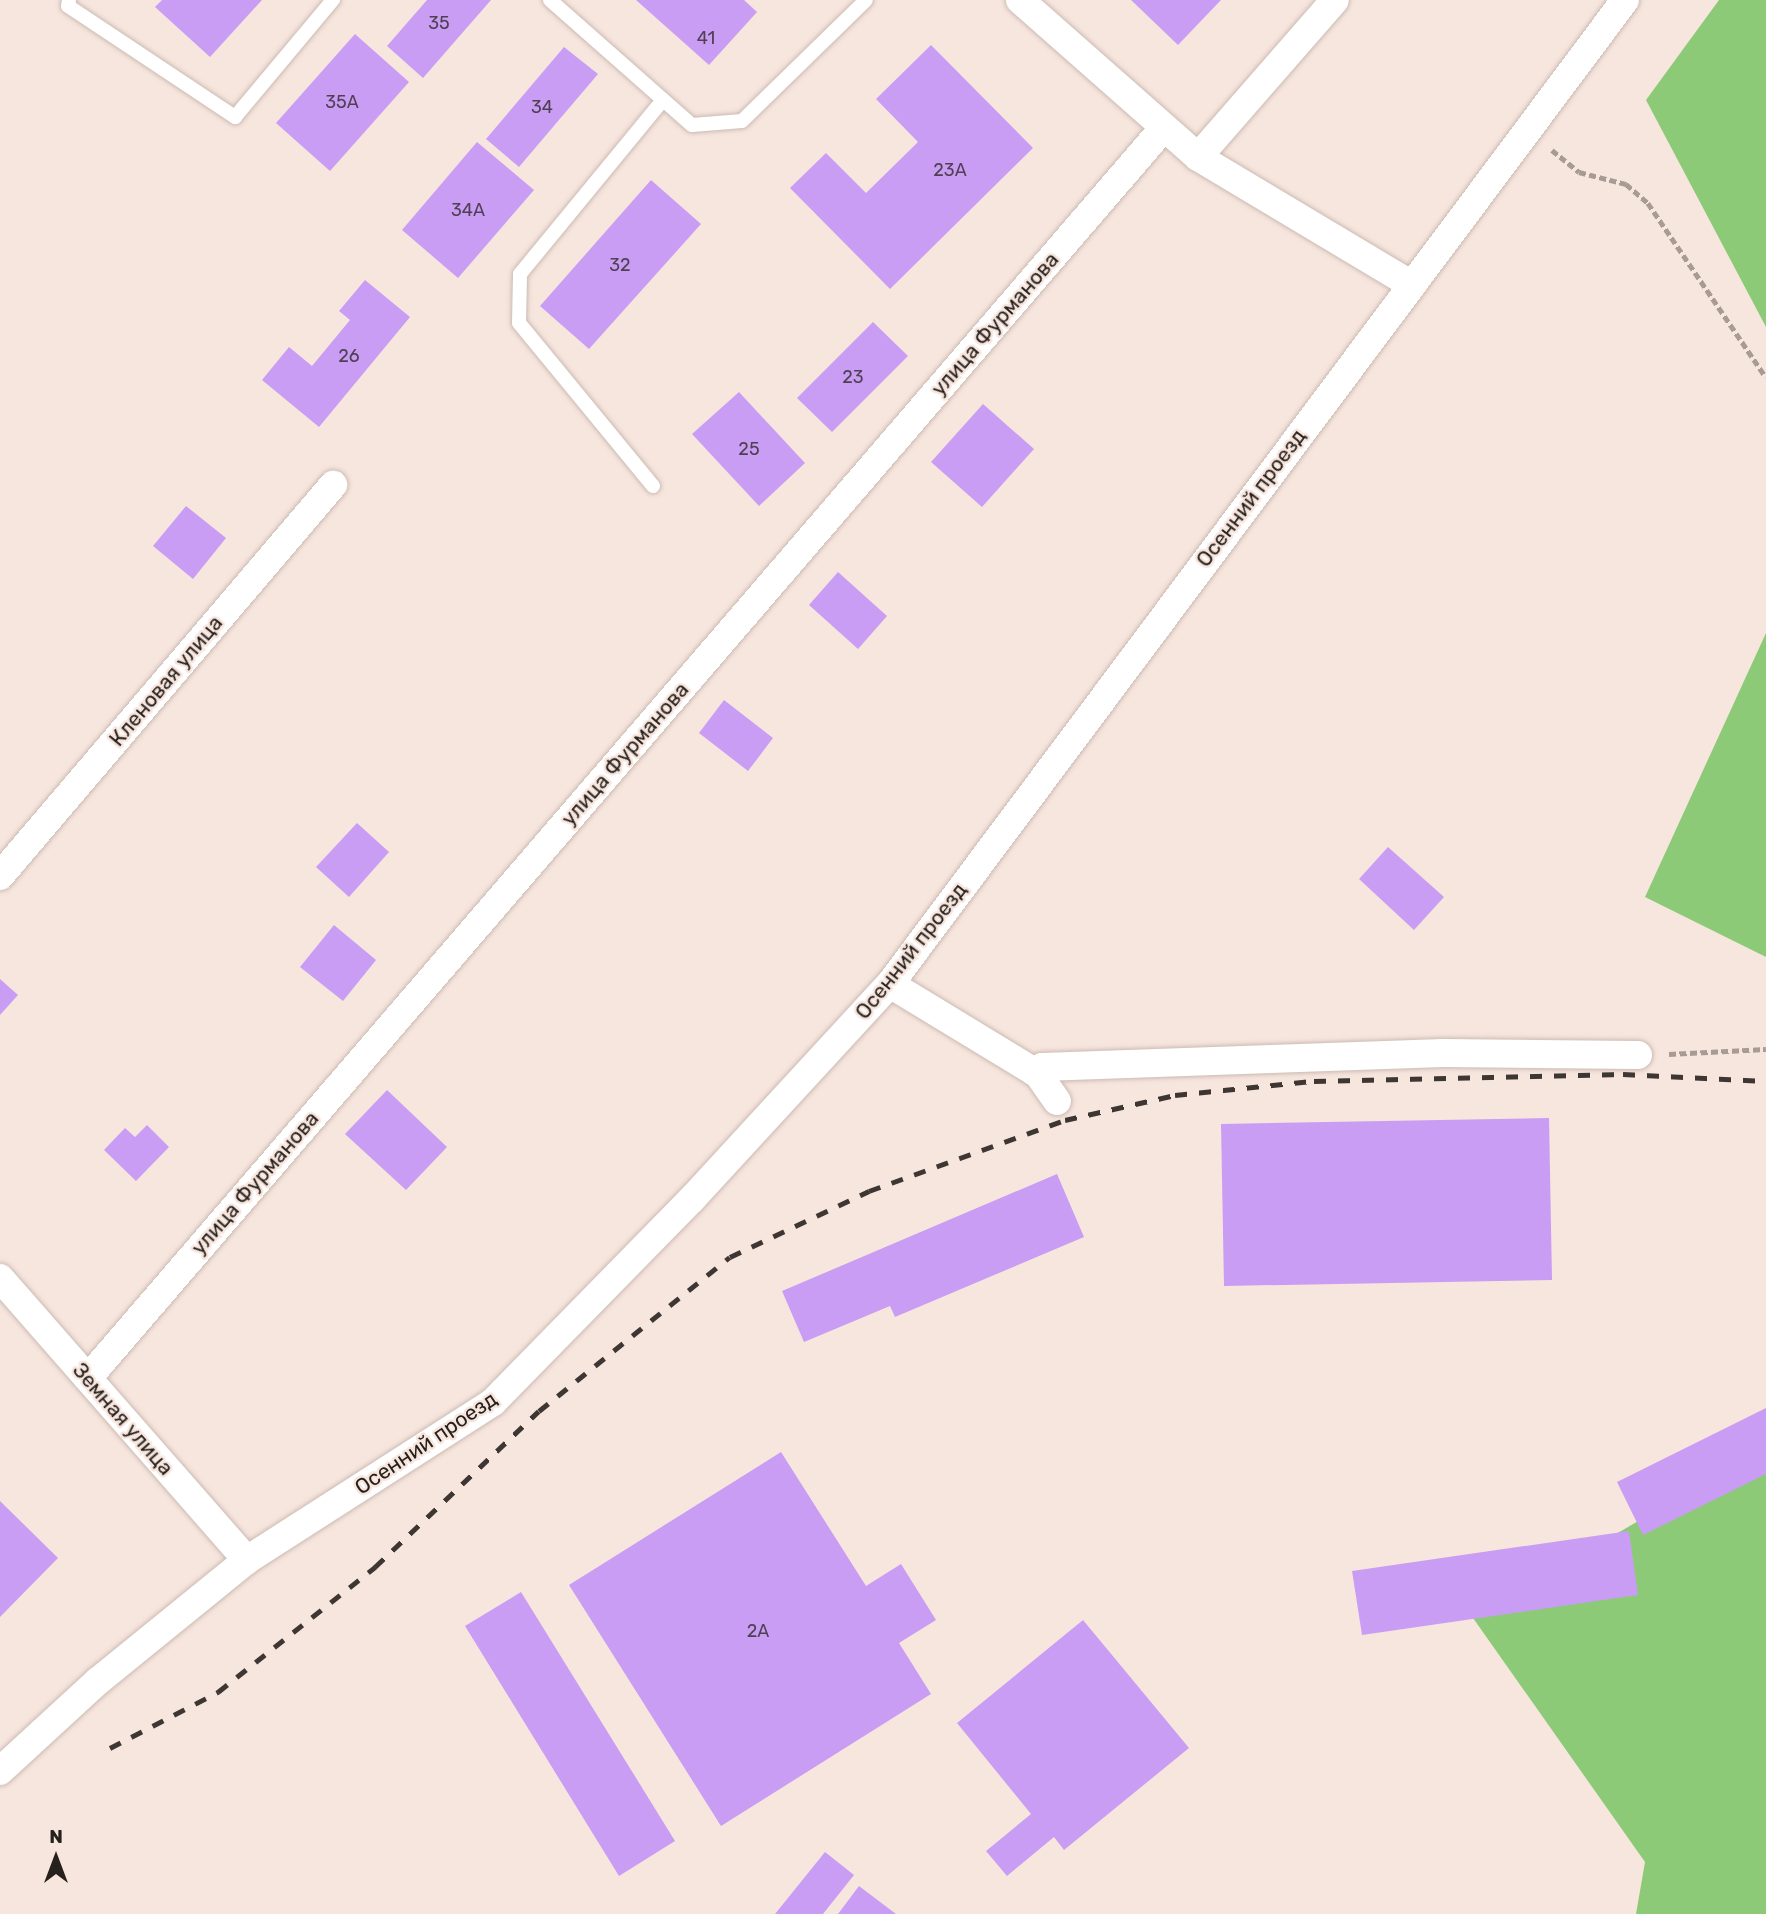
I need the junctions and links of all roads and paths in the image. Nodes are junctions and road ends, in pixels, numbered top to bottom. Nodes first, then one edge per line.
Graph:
1 (69, 0) edge
2 (333, 0) edge
3 (550, 0) edge
4 (1020, 0) edge
5 (1335, 0) edge
6 (1625, 0) edge
7 (864, 1) edge
8 (663, 100) junction
9 (1162, 130) junction
10 (1526, 130) junction
11 (1198, 157) junction
12 (1410, 284) junction
13 (1766, 377) edge
14 (333, 485) dead end
15 (653, 486) dead end
16 (0, 876) edge
17 (890, 984) junction
18 (1766, 1049) edge
19 (1638, 1055) joint
20 (1033, 1072) junction
21 (1058, 1101) dead end
22 (0, 1278) edge
23 (88, 1378) junction
24 (247, 1560) junction
25 (0, 1771) edge

1 - 2 lane
3 - 8 lane
4 - 9 street
5 - 11 street
6 - 10 street, Осенний проезд
7 - 8 lane
8 - 15 lane
9 - 11 street
9 - 23 street, улица Фурманова
10 - 12 street, Осенний проезд
10 - 13 path
11 - 12 street
12 - 17 street, Осенний проезд
14 - 16 street, Кленовая улица
17 - 20 street
17 - 24 street, Осенний проезд
18 - 19 path
19 - 20 street
20 - 21 street
22 - 23 street, Земная улица
23 - 24 street, Земная улица
24 - 25 street, Осенний проезд

